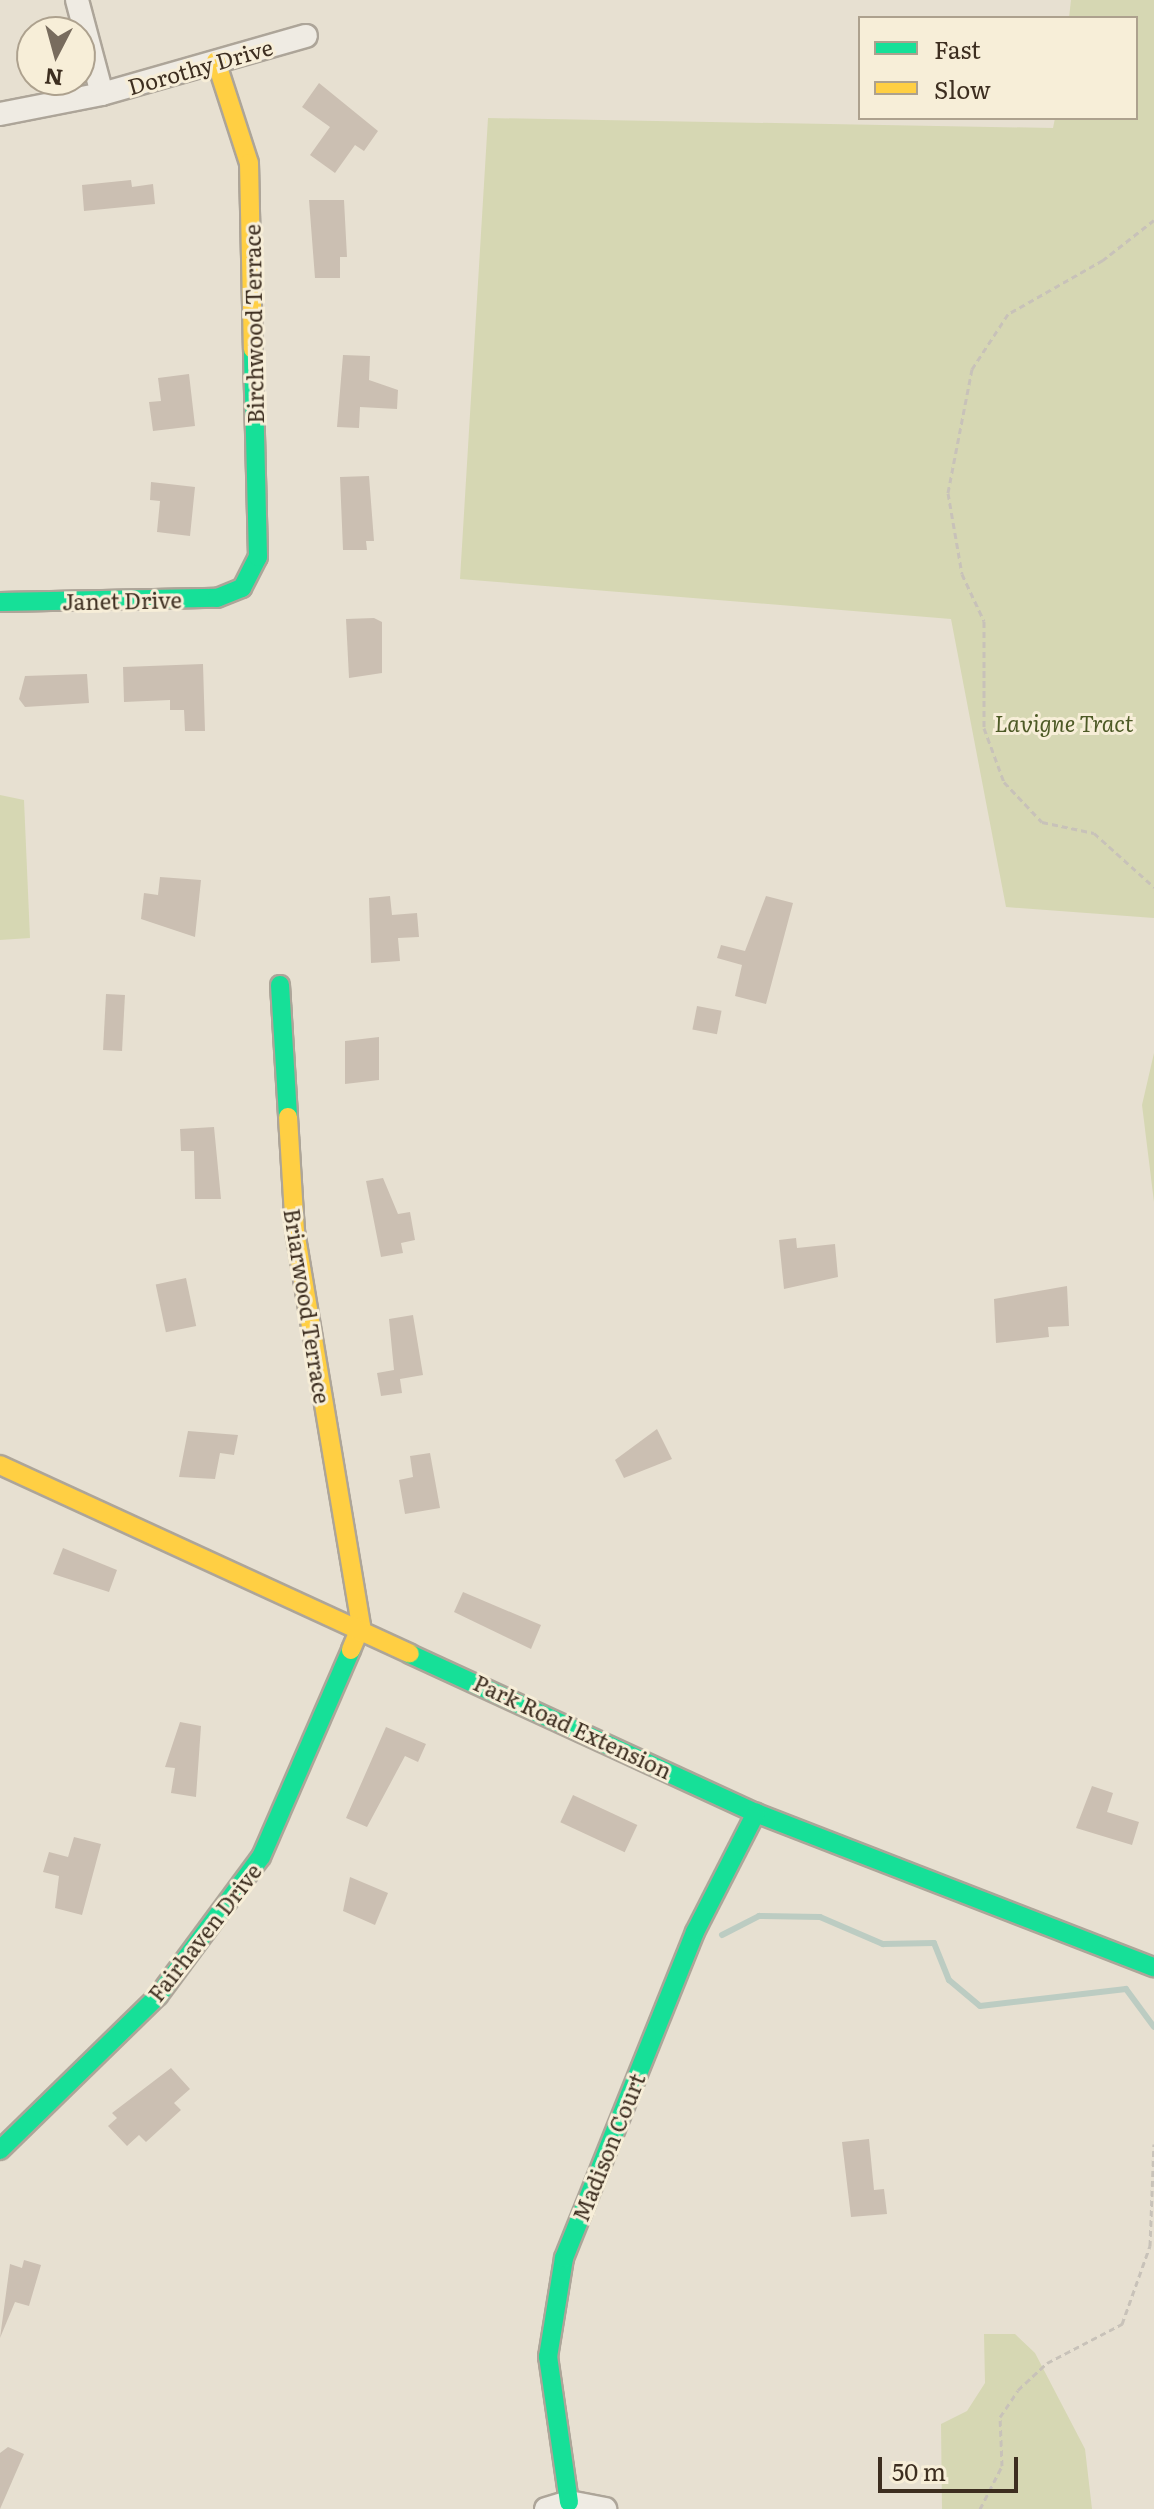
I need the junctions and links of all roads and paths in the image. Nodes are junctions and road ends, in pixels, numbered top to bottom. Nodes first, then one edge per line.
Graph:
1 (77, 0) edge
2 (306, 36) dead end
3 (216, 61) junction
4 (102, 94) junction
5 (0, 114) edge
6 (1154, 220) edge
7 (242, 588) joint
8 (0, 602) edge
9 (1154, 887) edge
10 (280, 985) dead end
11 (0, 1465) edge
12 (361, 1626) junction
13 (756, 1813) junction
14 (1154, 1967) edge
15 (1154, 2144) edge
16 (0, 2150) edge
17 (569, 2502) junction
18 (546, 2509) edge
19 (605, 2509) edge
20 (980, 2509) edge

1 - 4 street
2 - 3 street, Dorothy Drive
3 - 4 street, Dorothy Drive
3 - 7 street, Birchwood Terrace
4 - 5 street, Dorothy Drive
6 - 9 path
7 - 8 street, Janet Drive
10 - 12 street, Briarwood Terrace
11 - 12 street, Park Road Extension
12 - 13 street, Park Road Extension
12 - 16 street, Fairhaven Drive
13 - 14 street, Park Road Extension
13 - 17 street, Madison Court
15 - 20 path
17 - 18 street
17 - 19 street

